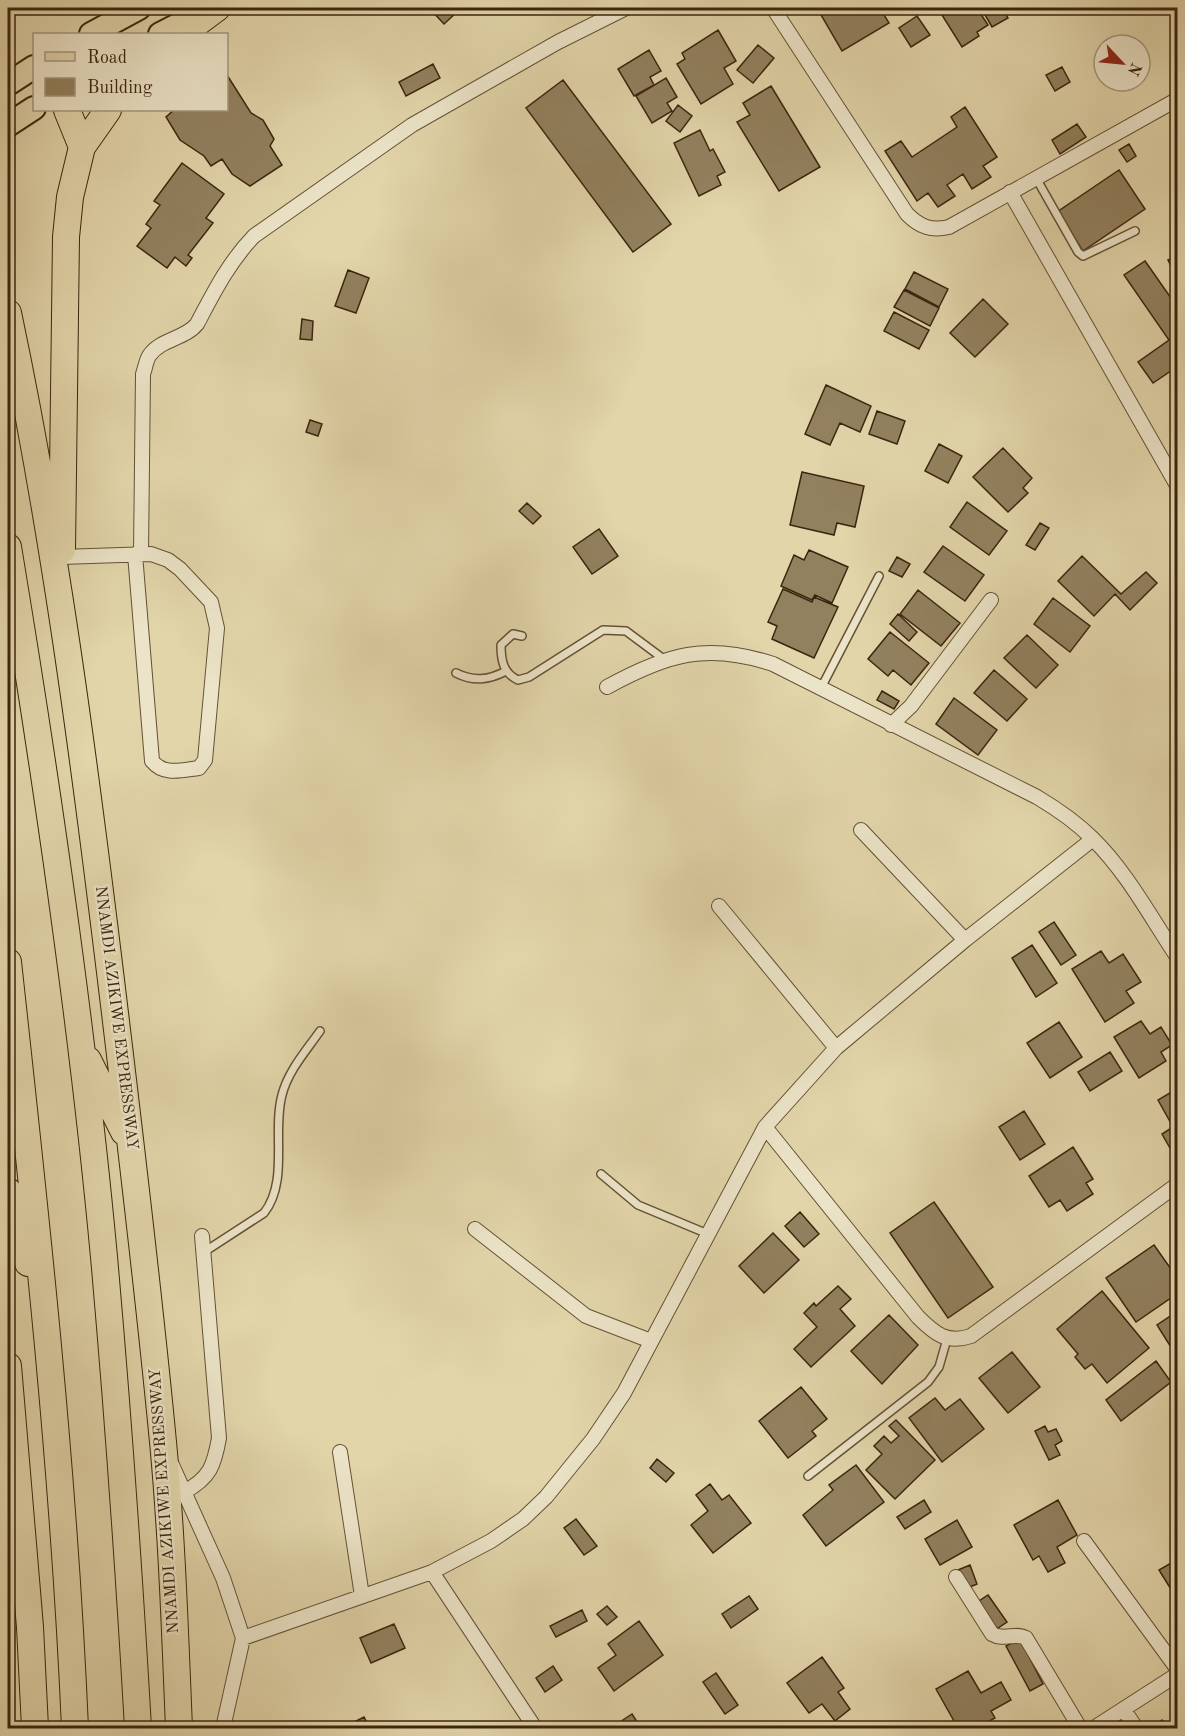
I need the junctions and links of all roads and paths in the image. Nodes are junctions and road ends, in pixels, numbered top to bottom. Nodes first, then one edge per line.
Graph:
1 (139, 8) edge
2 (213, 8) edge
3 (217, 8) edge
4 (626, 8) edge
5 (773, 8) edge
6 (93, 33) edge
7 (162, 33) edge
8 (183, 33) edge
9 (33, 68) edge
10 (11, 82) edge
11 (1178, 99) edge
12 (68, 111) edge
13 (107, 111) edge
14 (82, 147) junction
15 (1036, 178) junction
16 (1010, 192) junction
17 (1135, 231) dead end
18 (8, 313) edge
19 (1178, 487) edge
20 (8, 547) edge
21 (138, 554) junction
22 (59, 568) junction
23 (879, 576) dead end
24 (991, 600) dead end
25 (522, 636) dead end
26 (667, 661) junction
27 (506, 671) junction
28 (456, 673) dead end
29 (607, 687) dead end
30 (821, 688) junction
31 (891, 725) junction
32 (861, 830) dead end
33 (1093, 839) junction
34 (719, 906) dead end
35 (965, 940) junction
36 (1178, 958) edge
37 (8, 962) edge
38 (320, 1030) dead end
39 (79, 1043) junction
40 (836, 1048) junction
41 (765, 1127) junction
42 (132, 1149) junction
43 (601, 1174) dead end
44 (1178, 1185) edge
45 (8, 1191) edge
46 (475, 1228) dead end
47 (708, 1234) junction
48 (202, 1236) dead end
49 (204, 1252) junction
50 (47, 1311) junction
51 (947, 1339) junction
52 (651, 1341) junction
53 (8, 1366) edge
54 (163, 1445) junction
55 (339, 1452) dead end
56 (808, 1476) dead end
57 (184, 1492) junction
58 (1084, 1541) dead end
59 (432, 1572) junction
60 (956, 1577) dead end
61 (362, 1596) junction
62 (243, 1638) junction
63 (1178, 1672) edge
64 (1124, 1710) junction
65 (35, 1728) edge
66 (75, 1728) edge
67 (138, 1728) edge
68 (179, 1728) edge
69 (223, 1728) edge
70 (535, 1728) edge
71 (1080, 1728) edge
72 (1094, 1728) edge
73 (1136, 1728) edge

1 - 6 main road
2 - 7 main road
3 - 8 highway
4 - 21 street
5 - 16 street
9 - 10 main road
11 - 15 street
12 - 14 highway
13 - 14 highway
14 - 22 highway
15 - 16 street
15 - 17 lane
16 - 19 street
18 - 22 highway, NNAMDI AZIKIWE EXPRESSWAY
20 - 39 highway
21 - 21 street
21 - 22 street
22 - 42 highway, NNAMDI AZIKIWE EXPRESSWAY
23 - 30 lane
24 - 31 street
25 - 27 lane
26 - 27 lane
26 - 29 street
26 - 30 street
27 - 28 lane
30 - 31 street
31 - 33 street
32 - 35 street
33 - 35 street
33 - 36 street
34 - 40 street
35 - 40 street
37 - 50 highway
38 - 49 lane
39 - 42 highway
39 - 67 highway
40 - 41 street
41 - 47 street
41 - 51 street
42 - 54 highway, NNAMDI AZIKIWE EXPRESSWAY
43 - 47 lane
44 - 51 street
45 - 50 highway
46 - 52 street
47 - 52 street
48 - 49 street
49 - 57 street
50 - 66 highway
51 - 56 lane
52 - 59 street
53 - 65 highway
54 - 57 street
54 - 68 highway, NNAMDI AZIKIWE EXPRESSWAY
55 - 61 street
57 - 62 street
58 - 63 street
59 - 61 street
59 - 70 street
60 - 71 street
61 - 62 street
62 - 69 street
63 - 64 street
64 - 72 street
64 - 73 street

